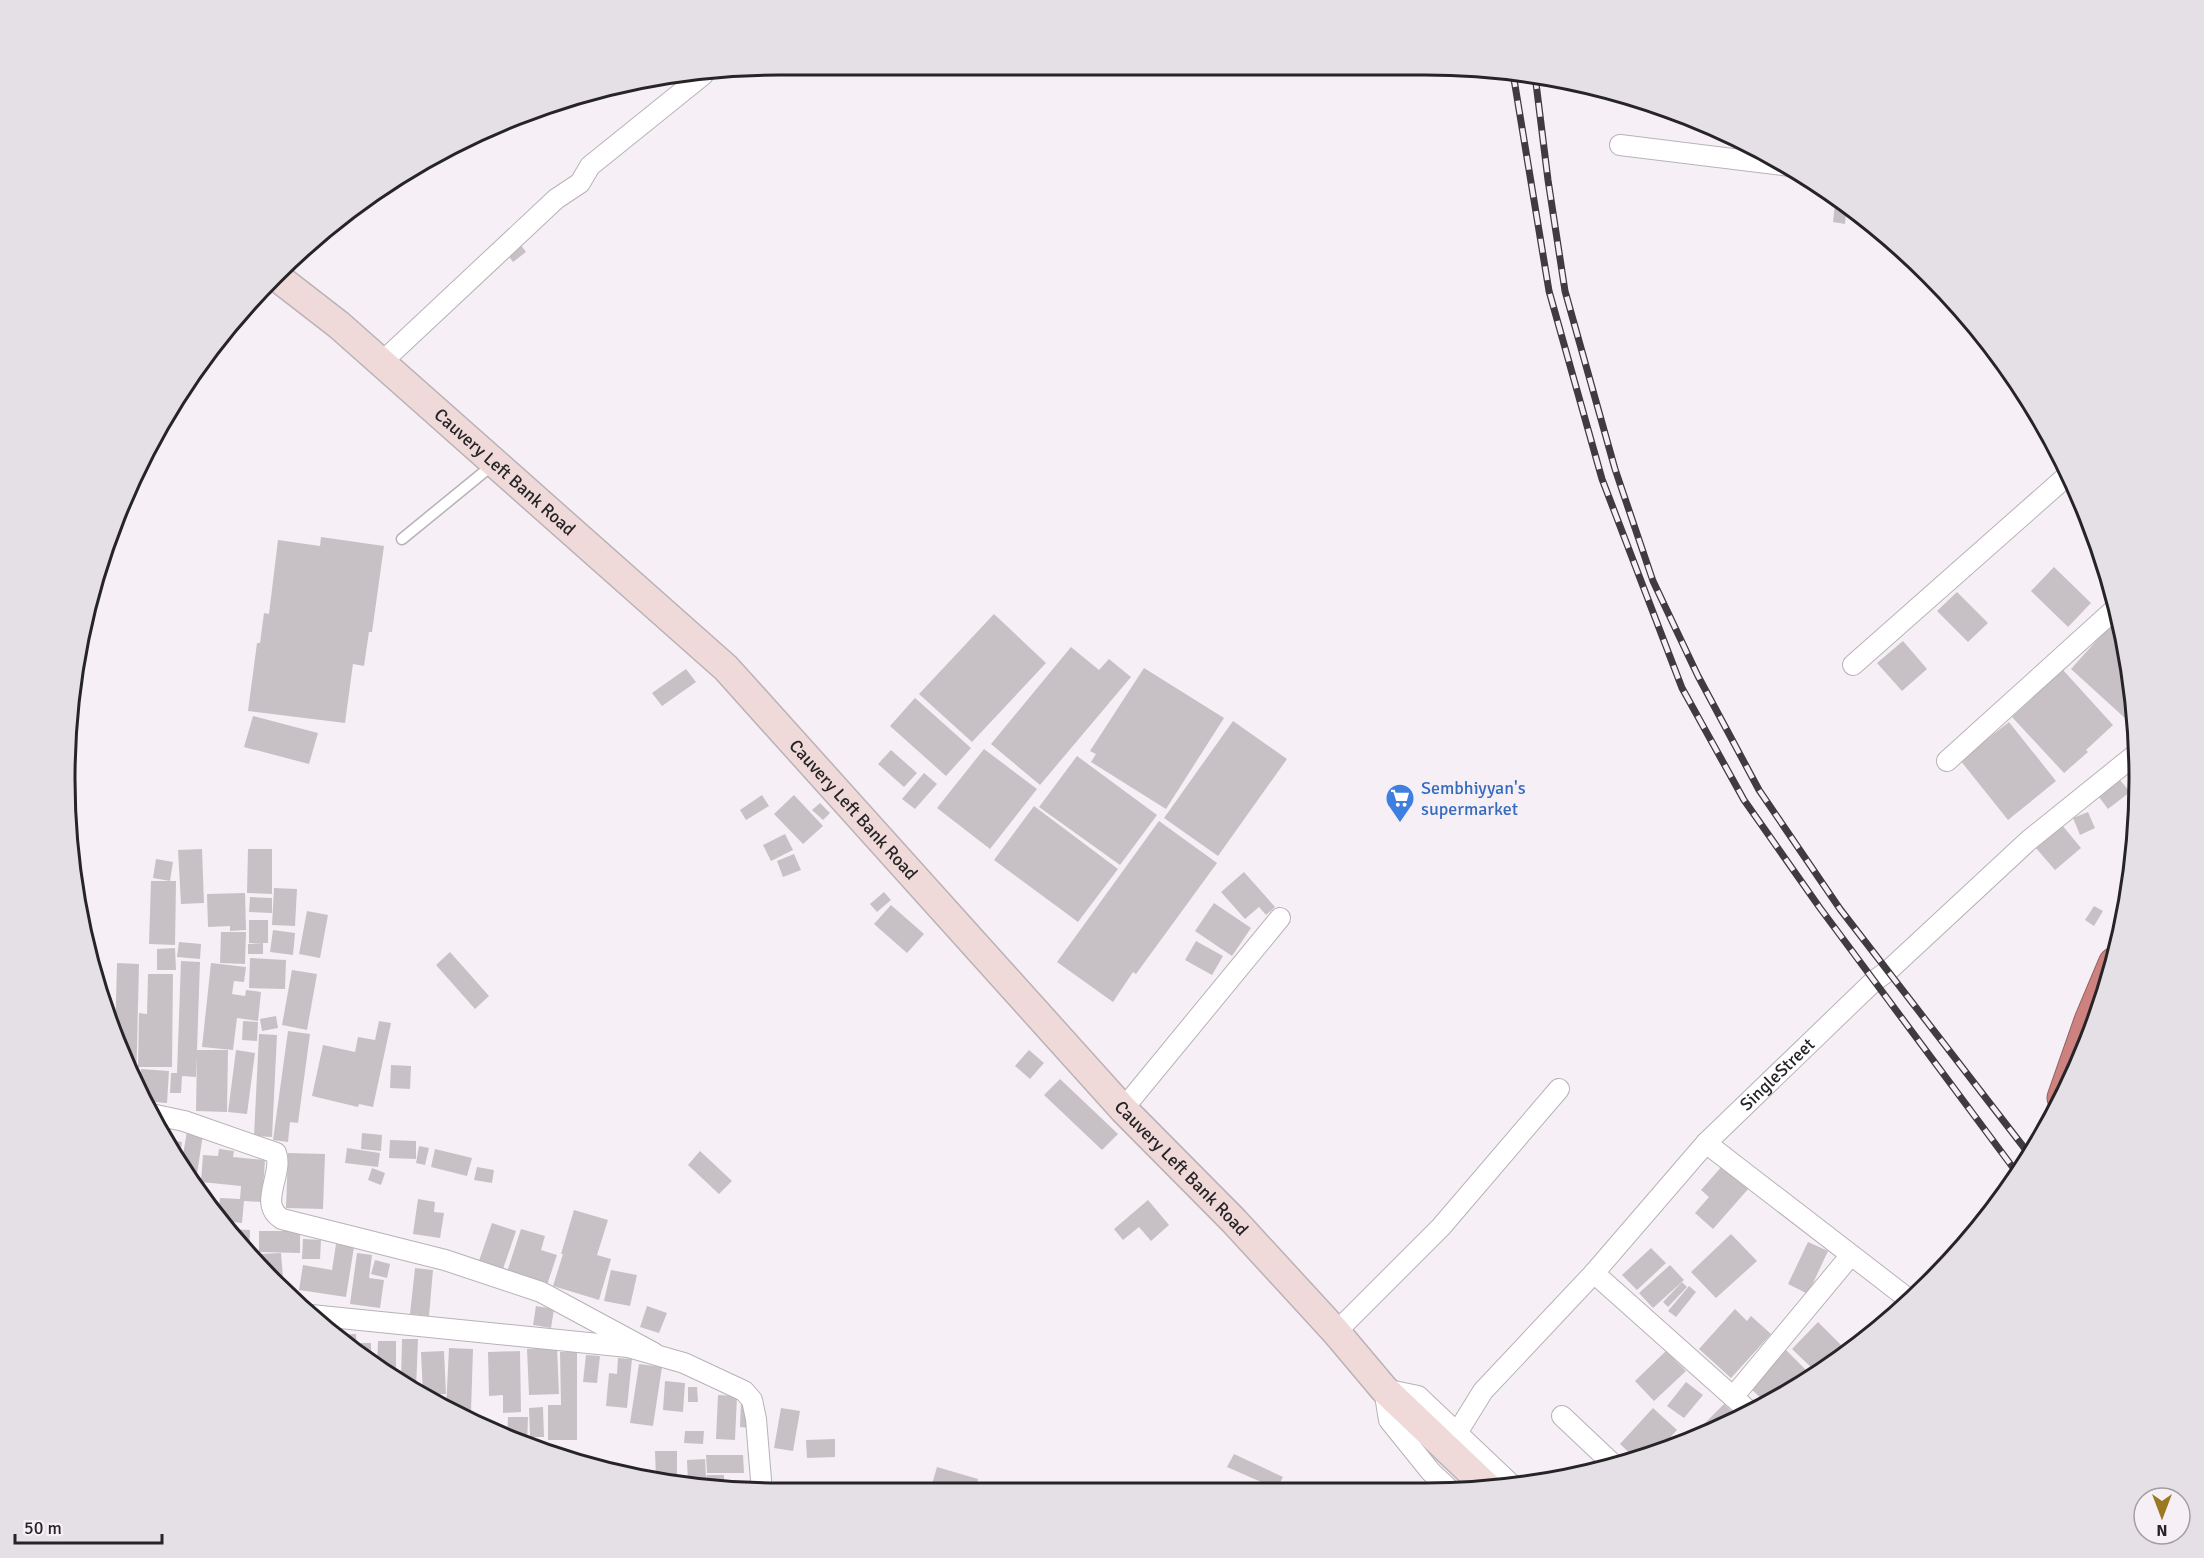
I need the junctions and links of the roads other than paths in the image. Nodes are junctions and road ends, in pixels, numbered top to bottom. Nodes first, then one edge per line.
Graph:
1 (697, 80) edge
2 (1620, 145) dead end
3 (1765, 163) edge
4 (282, 281) edge
5 (382, 362) junction
6 (485, 471) junction
7 (2062, 481) edge
8 (402, 539) dead end
9 (2109, 615) edge
10 (1853, 665) dead end
11 (2128, 760) edge
12 (1947, 761) dead end
13 (1280, 918) dead end
14 (1559, 1089) dead end
15 (1124, 1109) junction
16 (161, 1116) edge
17 (1706, 1143) junction
18 (1851, 1255) junction
19 (1594, 1273) junction
20 (1903, 1295) edge
21 (325, 1316) edge
22 (1336, 1332) junction
23 (654, 1353) junction
24 (1384, 1389) junction
25 (1733, 1397) junction
26 (1743, 1406) edge
27 (1562, 1416) dead end
28 (1457, 1433) junction
29 (1607, 1459) edge
30 (1505, 1478) edge
31 (1429, 1480) edge
32 (1480, 1480) edge
33 (761, 1482) edge

1 - 5 street
2 - 3 street
4 - 5 main road, Cauvery Left Bank Road
5 - 6 main road, Cauvery Left Bank Road
6 - 8 lane
6 - 15 main road, Cauvery Left Bank Road
7 - 10 street
9 - 12 street
11 - 17 street, SingleStreet
13 - 15 street
14 - 22 street
15 - 22 main road, Cauvery Left Bank Road
16 - 23 street
17 - 18 street
17 - 19 street, SingleStreet
18 - 20 street
18 - 25 street
19 - 25 street
19 - 28 street, SingleStreet
21 - 23 street
22 - 24 main road, Cauvery Left Bank Road
23 - 33 street
24 - 28 street
24 - 31 street
24 - 32 main road, Cauvery Left Bank Road
25 - 26 street
27 - 29 street
28 - 30 street

